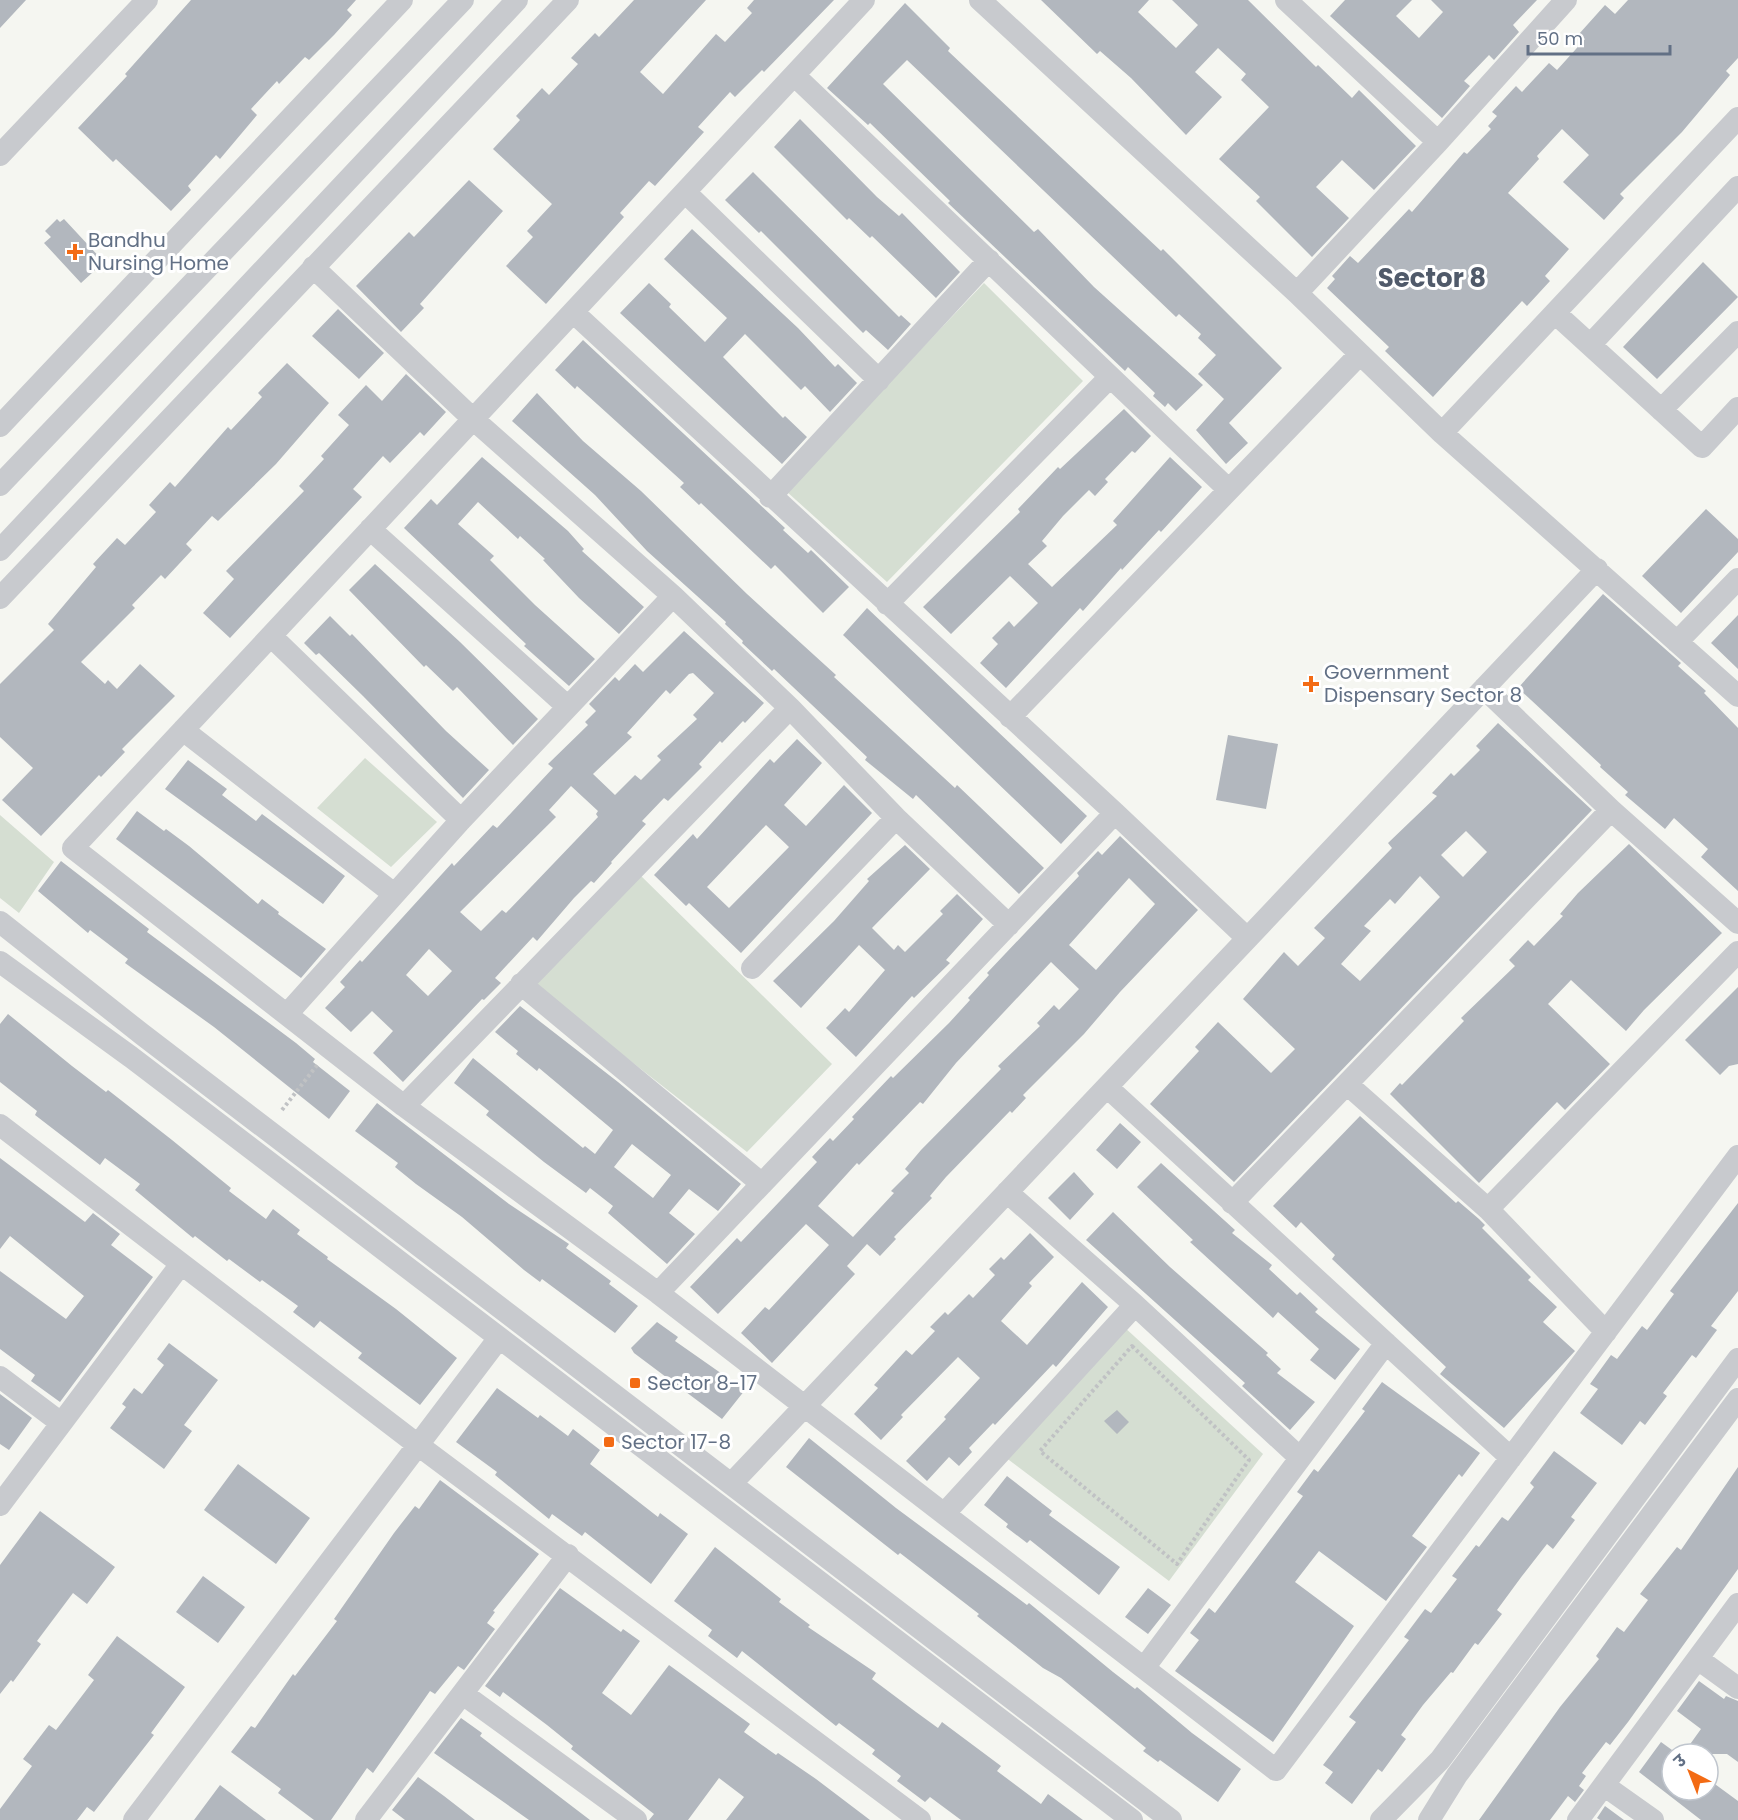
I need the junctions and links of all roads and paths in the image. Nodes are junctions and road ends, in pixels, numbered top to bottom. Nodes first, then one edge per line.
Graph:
1 (147, 0) edge
2 (402, 0) edge
3 (463, 0) edge
4 (518, 0) edge
5 (568, 0) edge
6 (864, 0) edge
7 (980, 0) edge
8 (1566, 0) edge
9 (1294, 3) edge
10 (794, 75) junction
11 (1738, 118) edge
12 (1438, 142) junction
13 (0, 155) edge
14 (1738, 187) edge
15 (685, 192) junction
16 (989, 260) junction
17 (313, 267) junction
18 (1297, 293) junction
19 (573, 312) junction
20 (1555, 313) junction
21 (1738, 332) edge
22 (1590, 345) junction
23 (1360, 354) junction
24 (1110, 377) junction
25 (879, 380) junction
26 (1738, 408) edge
27 (1661, 410) junction
28 (473, 419) junction
29 (0, 426) edge
30 (1443, 432) junction
31 (0, 485) edge
32 (1229, 490) junction
33 (770, 497) junction
34 (370, 530) junction
35 (0, 550) edge
36 (1597, 569) junction
37 (1738, 579) edge
38 (673, 596) junction
39 (0, 598) edge
40 (887, 604) junction
41 (271, 636) junction
42 (1677, 642) junction
43 (1484, 688) junction
44 (1738, 696) edge
45 (568, 707) junction
46 (790, 708) junction
47 (1010, 717) junction
48 (183, 730) junction
49 (1611, 810) junction
50 (1115, 813) junction
51 (896, 818) junction
52 (461, 820) junction
53 (394, 894) junction
54 (0, 922) edge
55 (1738, 923) edge
56 (1009, 925) junction
57 (1247, 938) junction
58 (1738, 952) edge
59 (0, 962) edge
60 (752, 968) dead end
61 (521, 984) junction
62 (288, 1013) junction
63 (331, 1047) junction
64 (1347, 1084) junction
65 (1107, 1087) junction
66 (405, 1106) junction
67 (282, 1110) dead end
68 (0, 1125) edge
69 (1738, 1156) edge
70 (762, 1184) junction
71 (1007, 1192) junction
72 (1233, 1203) junction
73 (1488, 1209) junction
74 (181, 1264) junction
75 (658, 1293) junction
76 (1135, 1305) junction
77 (1606, 1332) junction
78 (499, 1338) junction
79 (1386, 1343) junction
80 (1738, 1359) edge
81 (0, 1377) edge
82 (1738, 1399) edge
83 (804, 1407) junction
84 (61, 1423) junction
85 (418, 1445) junction
86 (1040, 1451) joint
87 (1299, 1457) junction
88 (1511, 1458) junction
89 (731, 1484) junction
90 (0, 1505) edge
91 (944, 1514) junction
92 (568, 1555) junction
93 (1738, 1604) edge
94 (1698, 1659) junction
95 (1144, 1668) junction
96 (1738, 1688) edge
97 (463, 1694) junction
98 (1605, 1786) junction
99 (374, 1817) edge
100 (134, 1820) edge
101 (636, 1820) edge
102 (920, 1820) edge
103 (1132, 1820) edge
104 (1171, 1820) edge
105 (1381, 1820) edge
106 (1429, 1820) edge
107 (1578, 1820) edge
108 (1653, 1820) edge

1 - 13 street
2 - 29 street
3 - 31 street
4 - 35 street
5 - 17 street
6 - 10 street
7 - 18 street
8 - 12 street
9 - 12 street
10 - 15 street
10 - 16 street
11 - 20 street
12 - 18 street
14 - 22 street
15 - 19 street
15 - 25 street
16 - 24 street
16 - 25 street
17 - 28 street
17 - 39 street
18 - 23 street
19 - 28 street
19 - 33 street
20 - 22 street
20 - 30 street
21 - 27 street
22 - 27 street
23 - 30 street
23 - 32 street
24 - 32 street
24 - 40 street
25 - 33 street
26 - 27 street
28 - 34 street
28 - 38 street
30 - 36 street
32 - 47 street
33 - 40 street
34 - 41 street
34 - 45 street
36 - 42 street
36 - 43 street
37 - 42 street
38 - 45 street
38 - 46 street
40 - 47 street
41 - 48 street
41 - 52 street
42 - 44 street
43 - 49 street
43 - 57 street
45 - 52 street
46 - 51 street
46 - 61 street
47 - 50 street
48 - 53 street
48 - 62 street
49 - 55 street
49 - 64 street
50 - 56 street
50 - 57 street
51 - 56 street
51 - 60 street
52 - 53 street
53 - 62 street
54 - 89 street
56 - 70 street
57 - 65 street
58 - 73 street
59 - 78 street
61 - 66 street
61 - 70 street
62 - 63 street
63 - 66 street
63 - 67 path
64 - 72 street
64 - 73 street
65 - 71 street
65 - 72 street
66 - 75 street
68 - 74 street
69 - 77 street
70 - 75 street
71 - 76 street
71 - 83 street
72 - 79 street
73 - 77 street
74 - 84 street
74 - 85 street
75 - 83 street
76 - 87 street
76 - 91 street
77 - 88 street
78 - 85 street
78 - 103 street
79 - 87 street
79 - 88 street
80 - 105 street
81 - 84 street
82 - 106 street
83 - 89 street
83 - 91 street
84 - 90 street
85 - 92 street
85 - 100 street
86 - 86 path
87 - 95 street
88 - 95 street
89 - 104 street
91 - 95 street
92 - 97 street
92 - 102 street
93 - 94 street
94 - 96 street
94 - 98 street
97 - 99 street
97 - 101 street
98 - 107 street
98 - 108 street

